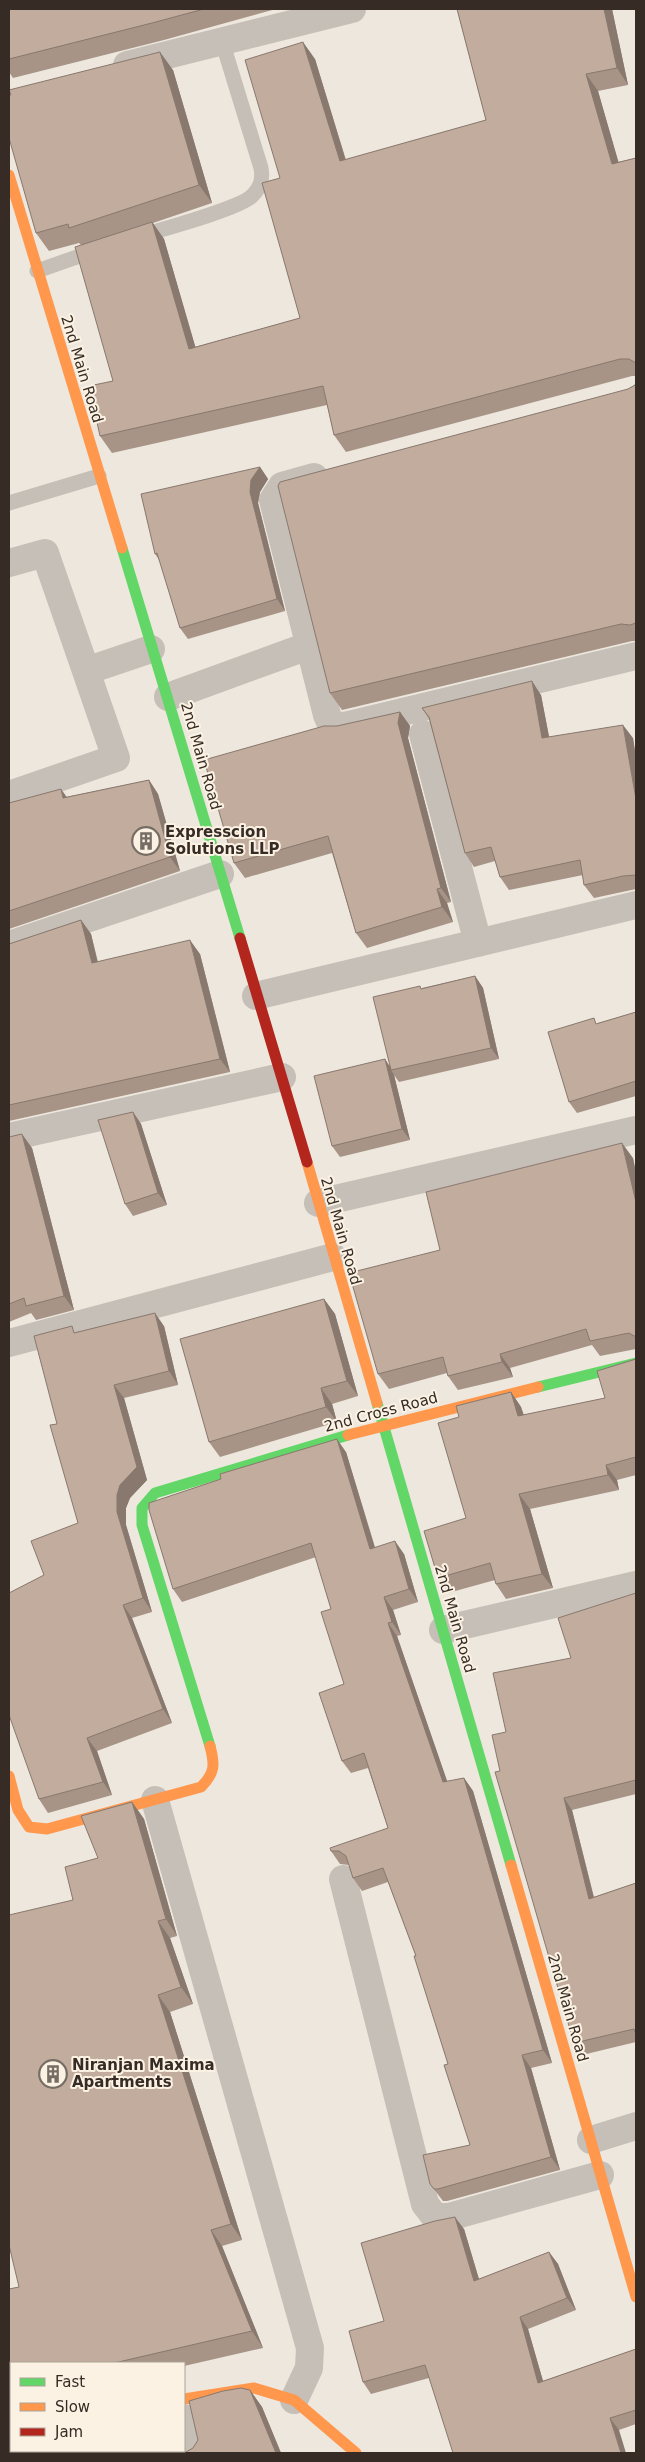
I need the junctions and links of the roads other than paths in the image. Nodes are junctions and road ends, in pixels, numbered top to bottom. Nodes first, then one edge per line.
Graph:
1 (352, 9) edge
2 (222, 41) junction
3 (102, 71) edge
4 (9, 175) edge
5 (37, 270) junction
6 (339, 470) edge
7 (99, 476) junction
8 (9, 503) edge
9 (9, 563) edge
10 (148, 642) junction
11 (308, 646) junction
12 (636, 656) edge
13 (84, 665) junction
14 (168, 697) junction
15 (422, 734) dead end
16 (9, 795) edge
17 (220, 874) junction
18 (636, 906) edge
19 (478, 943) junction
20 (9, 945) edge
21 (256, 996) junction
22 (282, 1077) junction
23 (636, 1130) edge
24 (9, 1137) edge
25 (318, 1203) junction
26 (333, 1257) junction
27 (9, 1343) edge
28 (636, 1364) edge
29 (383, 1425) junction
30 (636, 1585) edge
31 (443, 1630) junction
32 (9, 1776) edge
33 (155, 1800) junction
34 (343, 1879) dead end
35 (636, 2126) edge
36 (591, 2140) junction
37 (600, 2175) junction
38 (636, 2297) edge
39 (185, 2398) edge
40 (294, 2400) junction
41 (185, 2422) edge
42 (194, 2453) edge
43 (356, 2453) edge

1 - 2 street
2 - 3 street
2 - 5 lane
4 - 5 street, 2nd Main Road
5 - 7 street, 2nd Main Road
6 - 11 street
7 - 8 lane
7 - 10 street, 2nd Main Road
9 - 13 street
10 - 13 street
10 - 14 street, 2nd Main Road
11 - 12 street
11 - 14 street
13 - 16 street
14 - 17 street, 2nd Main Road
15 - 19 street
17 - 20 street
17 - 21 street, 2nd Main Road
18 - 19 street
19 - 21 street
21 - 22 street, 2nd Main Road
22 - 24 street
22 - 25 street, 2nd Main Road
23 - 25 street
25 - 26 street, 2nd Main Road
26 - 27 street
26 - 29 street, 2nd Main Road
28 - 29 street, 2nd Cross Road
29 - 31 street, 2nd Main Road
29 - 33 street, 2nd Cross Road
30 - 31 street
31 - 36 street, 2nd Main Road
32 - 33 street
33 - 40 street
34 - 37 street
35 - 36 street
36 - 37 street, 2nd Main Road
37 - 38 street, 2nd Main Road
39 - 40 street
40 - 43 street
41 - 42 street

